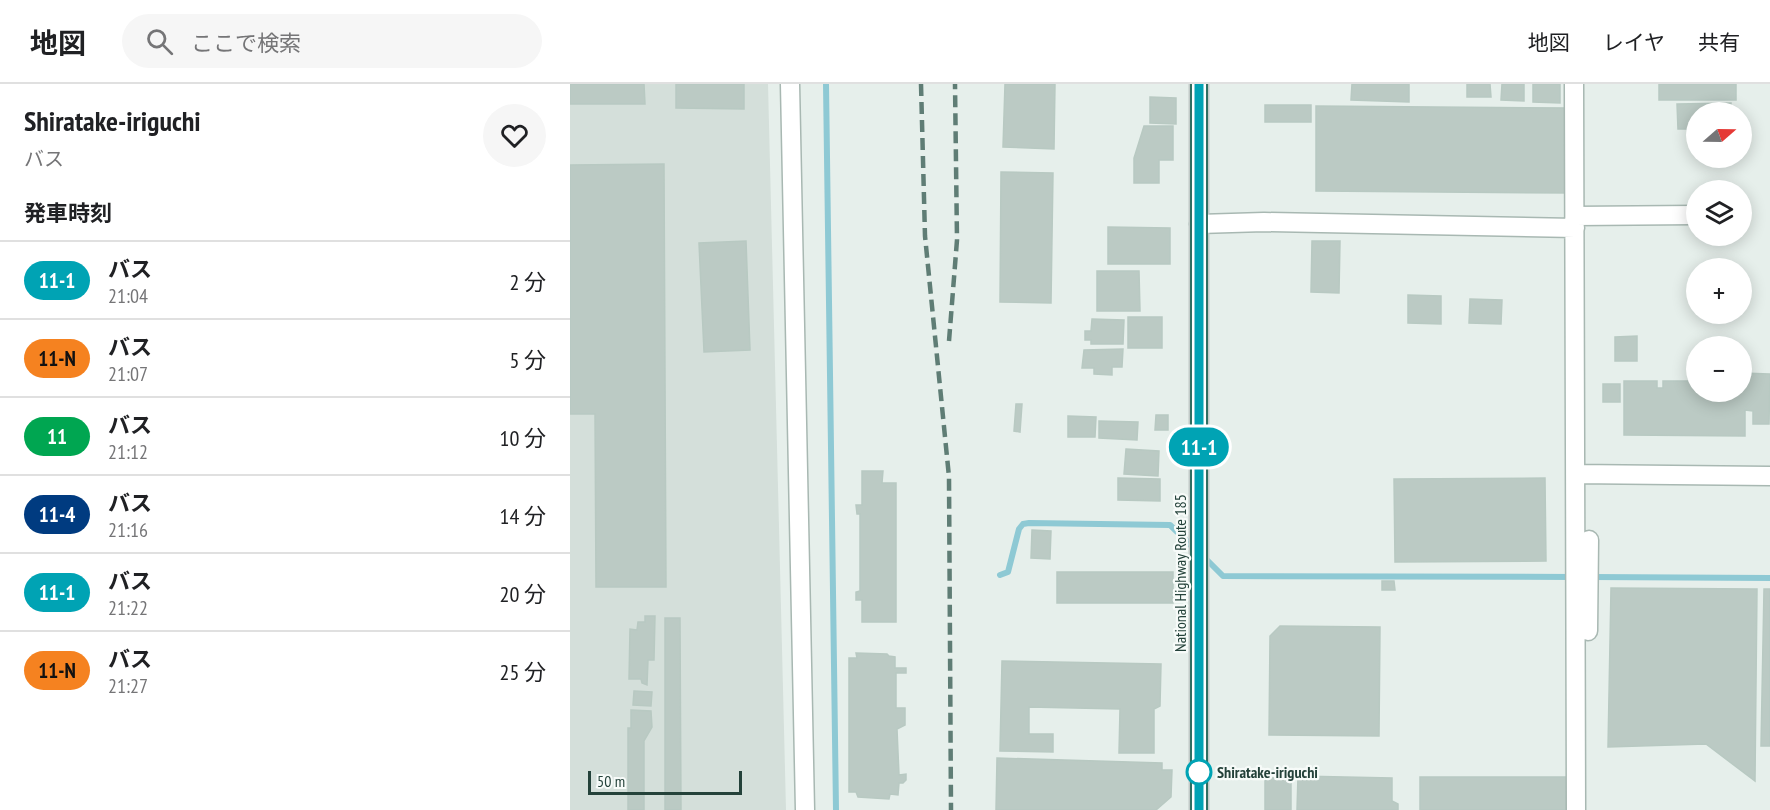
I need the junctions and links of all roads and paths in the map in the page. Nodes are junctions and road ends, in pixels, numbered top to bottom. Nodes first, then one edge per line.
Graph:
1 (790, 84) edge
2 (1199, 84) edge
3 (1574, 84) edge
4 (1686, 216) edge
5 (1575, 222) junction
6 (1199, 224) junction
7 (1575, 474) junction
8 (1770, 476) edge
9 (1590, 540) dead end
10 (1582, 576) junction
11 (805, 810) edge
12 (1199, 810) edge
13 (1576, 810) edge
14 (1587, 810) edge

1 - 11 street
2 - 6 highway, National Highway Route 185
3 - 5 street
4 - 5 street
5 - 6 street
5 - 7 street
6 - 12 highway, National Highway Route 185
7 - 8 street
7 - 10 street
9 - 10 street
10 - 13 street
10 - 14 street

